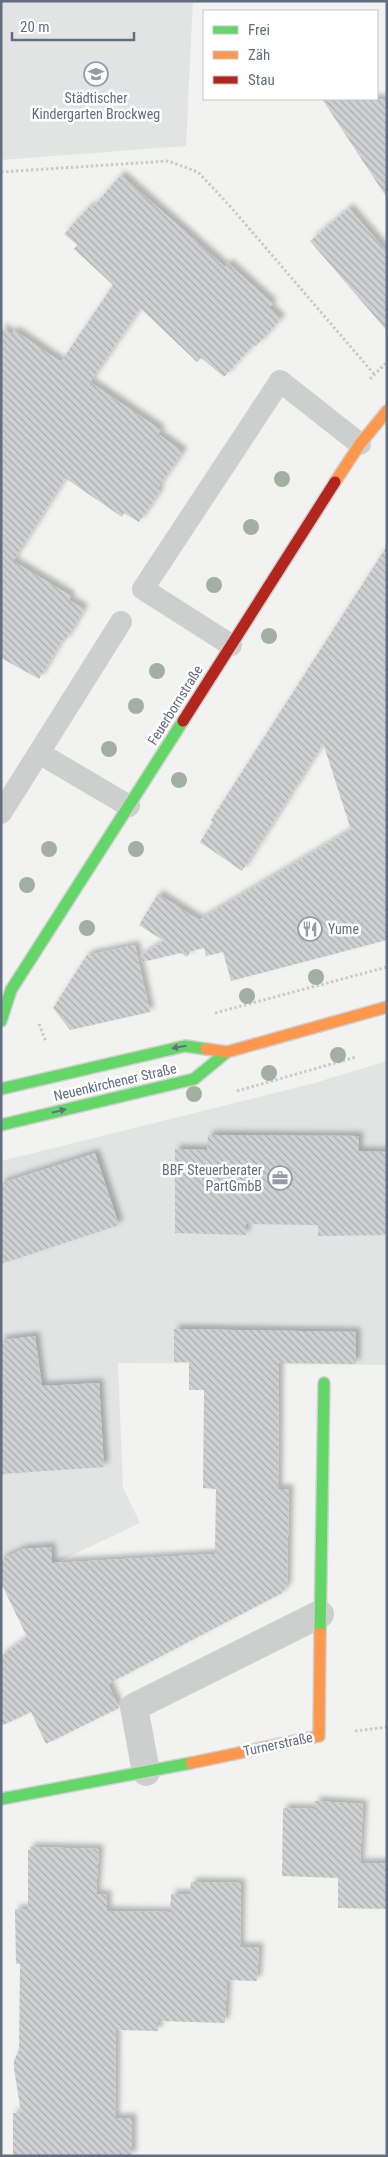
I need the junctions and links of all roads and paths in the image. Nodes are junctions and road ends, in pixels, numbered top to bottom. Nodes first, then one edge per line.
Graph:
1 (1, 172) edge
2 (374, 374) dead end
3 (387, 411) edge
4 (360, 444) junction
5 (121, 622) dead end
6 (231, 645) junction
7 (39, 753) junction
8 (129, 806) junction
9 (1, 813) edge
10 (387, 967) edge
11 (387, 1007) edge
12 (211, 1014) dead end
13 (1, 1021) edge
14 (227, 1052) junction
15 (2, 1089) edge
16 (7, 1120) edge
17 (324, 1383) dead end
18 (320, 1614) junction
19 (146, 1772) junction
20 (1, 1799) edge

1 - 2 path
3 - 4 main road, Feuerbornstraße
4 - 6 main road, Feuerbornstraße
4 - 6 lane
5 - 7 lane
6 - 8 main road, Feuerbornstraße
7 - 8 lane
7 - 9 lane
8 - 13 main road, Feuerbornstraße
10 - 12 path
11 - 14 main road, Neuenkirchener Straße
14 -> 15 main road, Neuenkirchener Straße
16 -> 14 main road, Neuenkirchener Straße
17 - 18 main road, Turnerstraße
18 - 19 street
18 - 19 main road, Turnerstraße
19 - 20 main road, Turnerstraße

